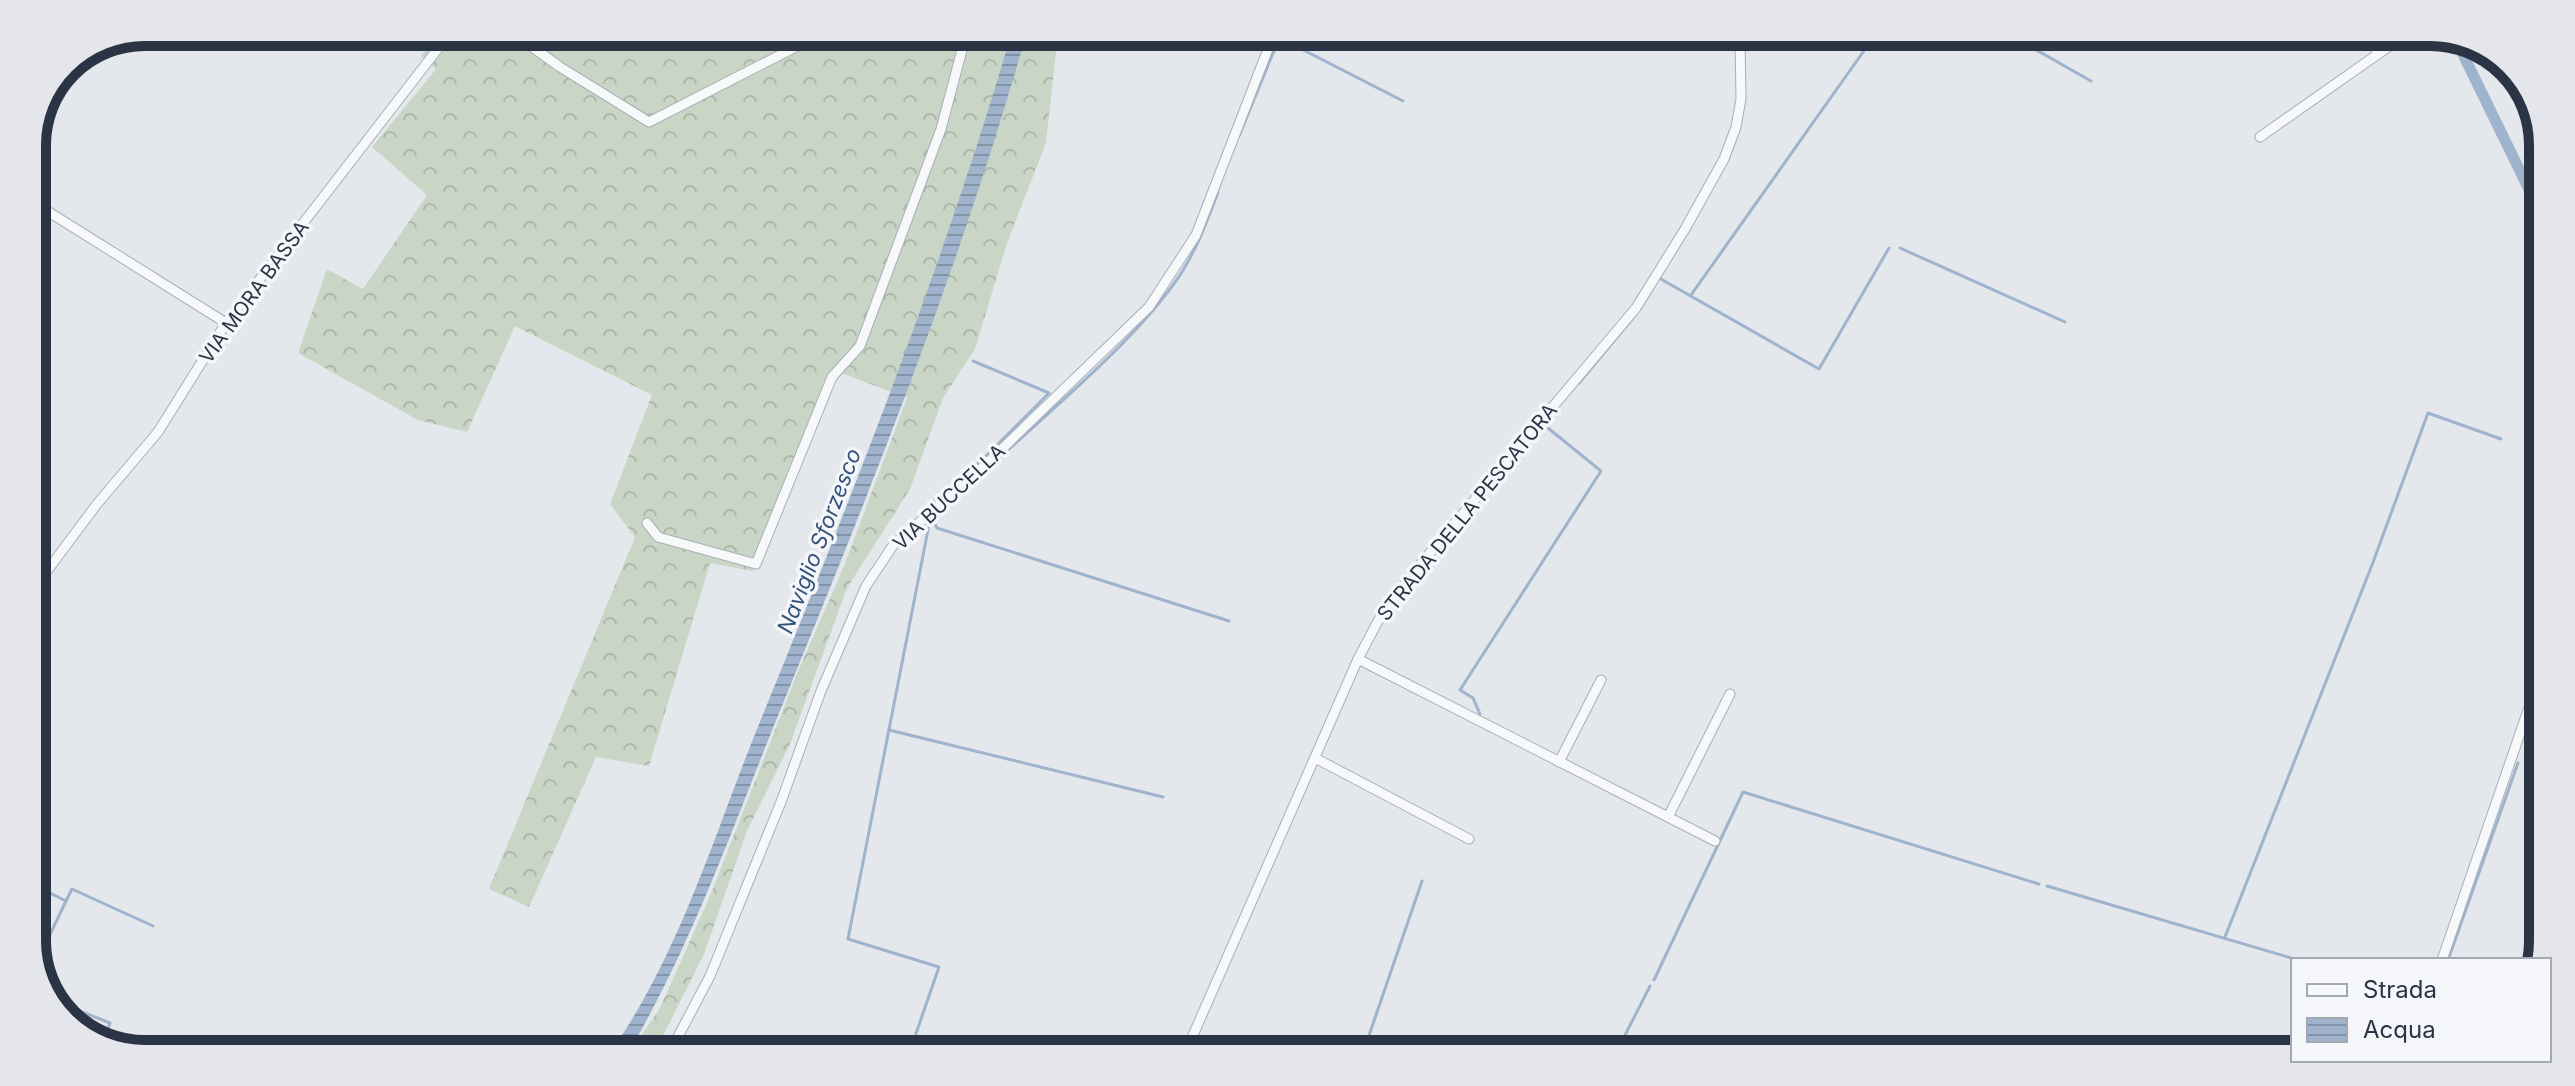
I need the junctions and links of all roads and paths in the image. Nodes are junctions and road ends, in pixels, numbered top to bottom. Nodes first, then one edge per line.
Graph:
1 (440, 46) edge
2 (531, 46) edge
3 (800, 46) edge
4 (964, 46) edge
5 (1269, 46) edge
6 (1740, 46) edge
7 (2375, 46) edge
8 (2389, 46) edge
9 (2378, 54) junction
10 (2260, 137) dead end
11 (46, 210) edge
12 (226, 323) junction
13 (647, 523) dead end
14 (46, 572) edge
15 (1358, 659) junction
16 (1601, 680) dead end
17 (1730, 694) dead end
18 (2529, 707) edge
19 (1315, 758) junction
20 (1559, 762) junction
21 (1668, 817) junction
22 (1469, 839) dead end
23 (1715, 841) dead end
24 (2443, 958) edge
25 (676, 1040) edge
26 (1191, 1040) edge

1 - 12 street, VIA MORA BASSA
2 - 3 street
4 - 13 street
5 - 25 street, VIA BUCCELLA
6 - 15 street, STRADA DELLA PESCATORA
7 - 9 street
8 - 9 street
9 - 10 street
11 - 12 street
12 - 14 street, VIA MORA BASSA
15 - 19 street, STRADA DELLA PESCATORA
15 - 20 street
16 - 20 street
17 - 21 street
18 - 24 street
19 - 22 street
19 - 26 street, STRADA DELLA PESCATORA
20 - 21 street
21 - 23 street

